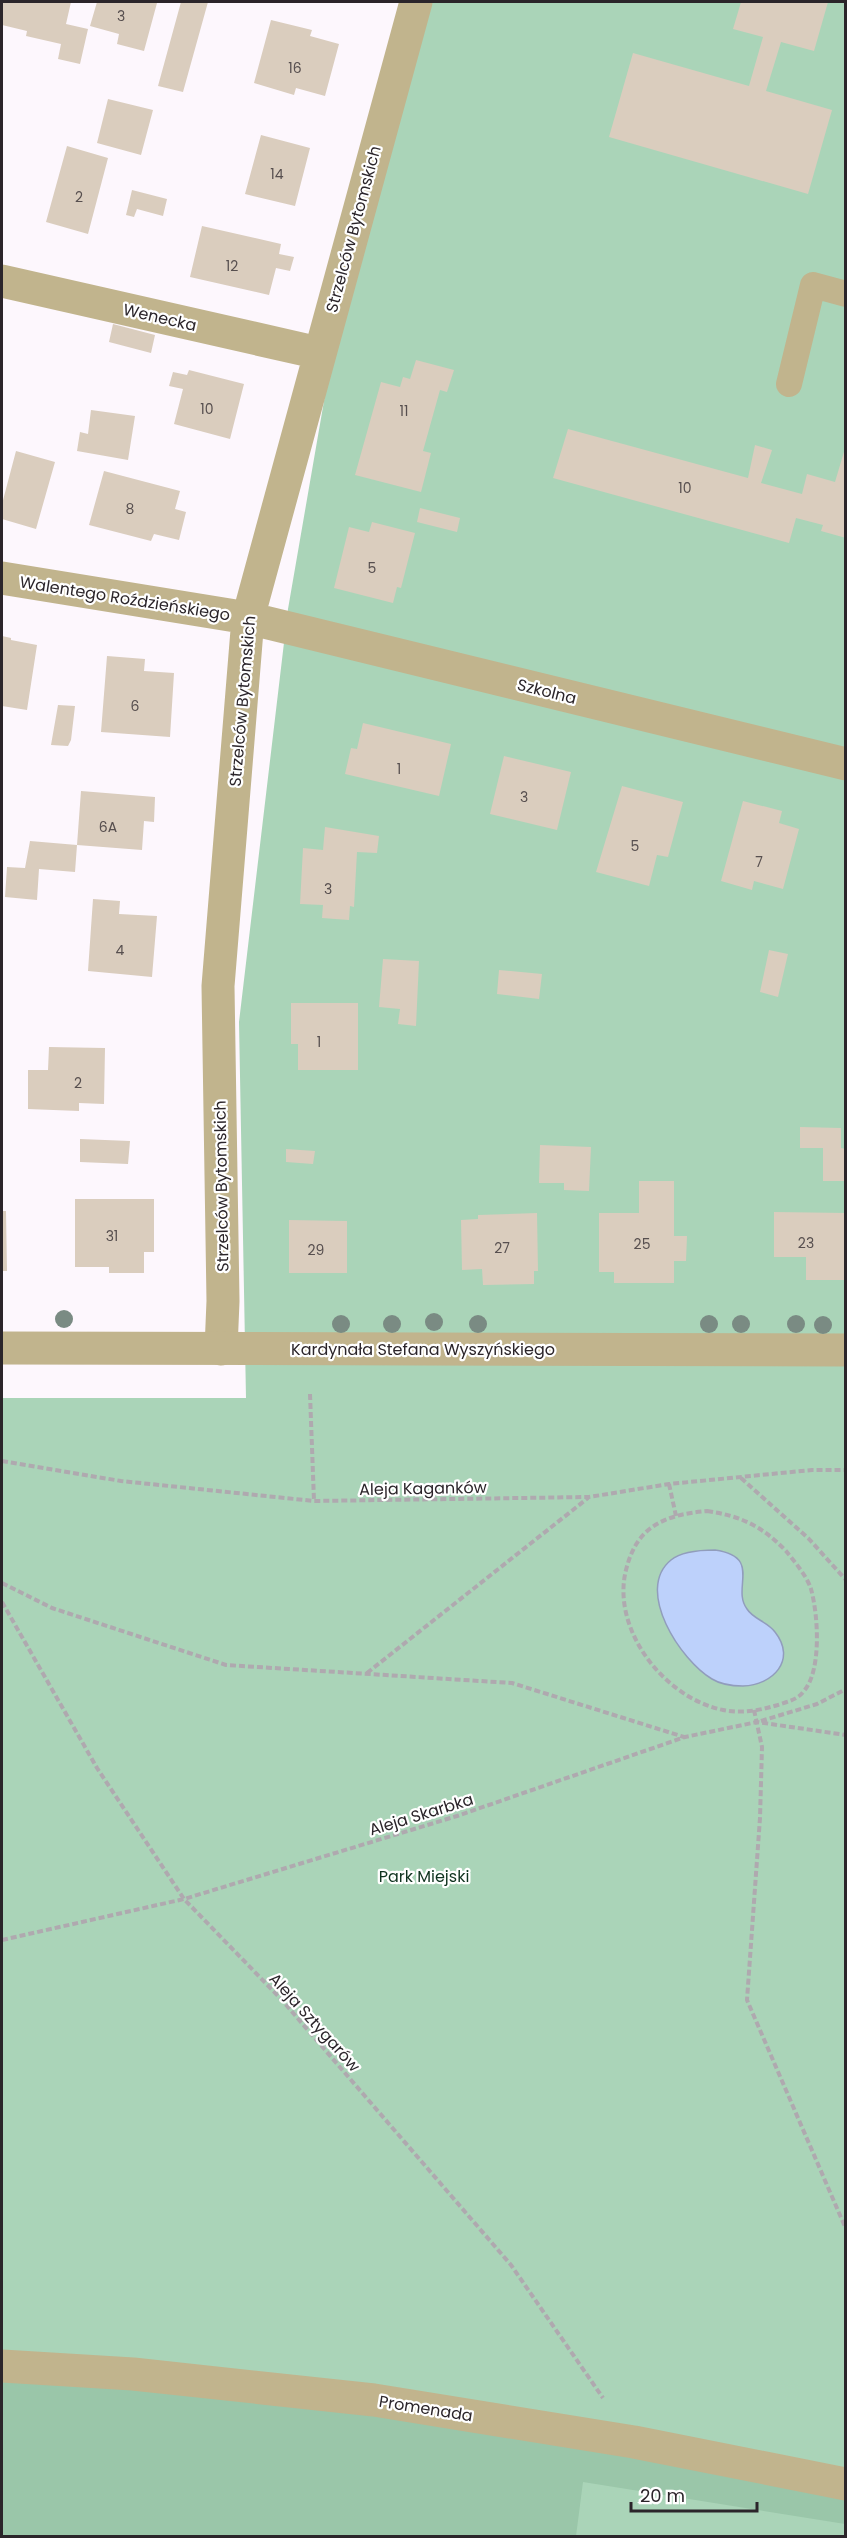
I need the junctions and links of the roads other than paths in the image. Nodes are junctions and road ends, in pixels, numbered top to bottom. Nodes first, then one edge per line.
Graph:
1 (416, 2) edge
2 (2, 282) edge
3 (846, 294) edge
4 (319, 353) junction
5 (789, 384) dead end
6 (2, 578) edge
7 (248, 618) junction
8 (846, 764) edge
9 (2, 1348) edge
10 (221, 1349) junction
11 (846, 1350) edge
12 (2, 2366) edge
13 (846, 2484) edge

1 - 4 street, Strzelców Bytomskich
2 - 4 street, Wenecka
3 - 5 lane
4 - 7 street, Strzelców Bytomskich
6 - 7 street, Walentego Roździeńskiego
7 - 8 street, Szkolna
7 - 10 street, Strzelców Bytomskich
9 - 10 street, Kardynała Stefana Wyszyńskiego
10 - 11 street, Kardynała Stefana Wyszyńskiego
12 - 13 street, Promenada

